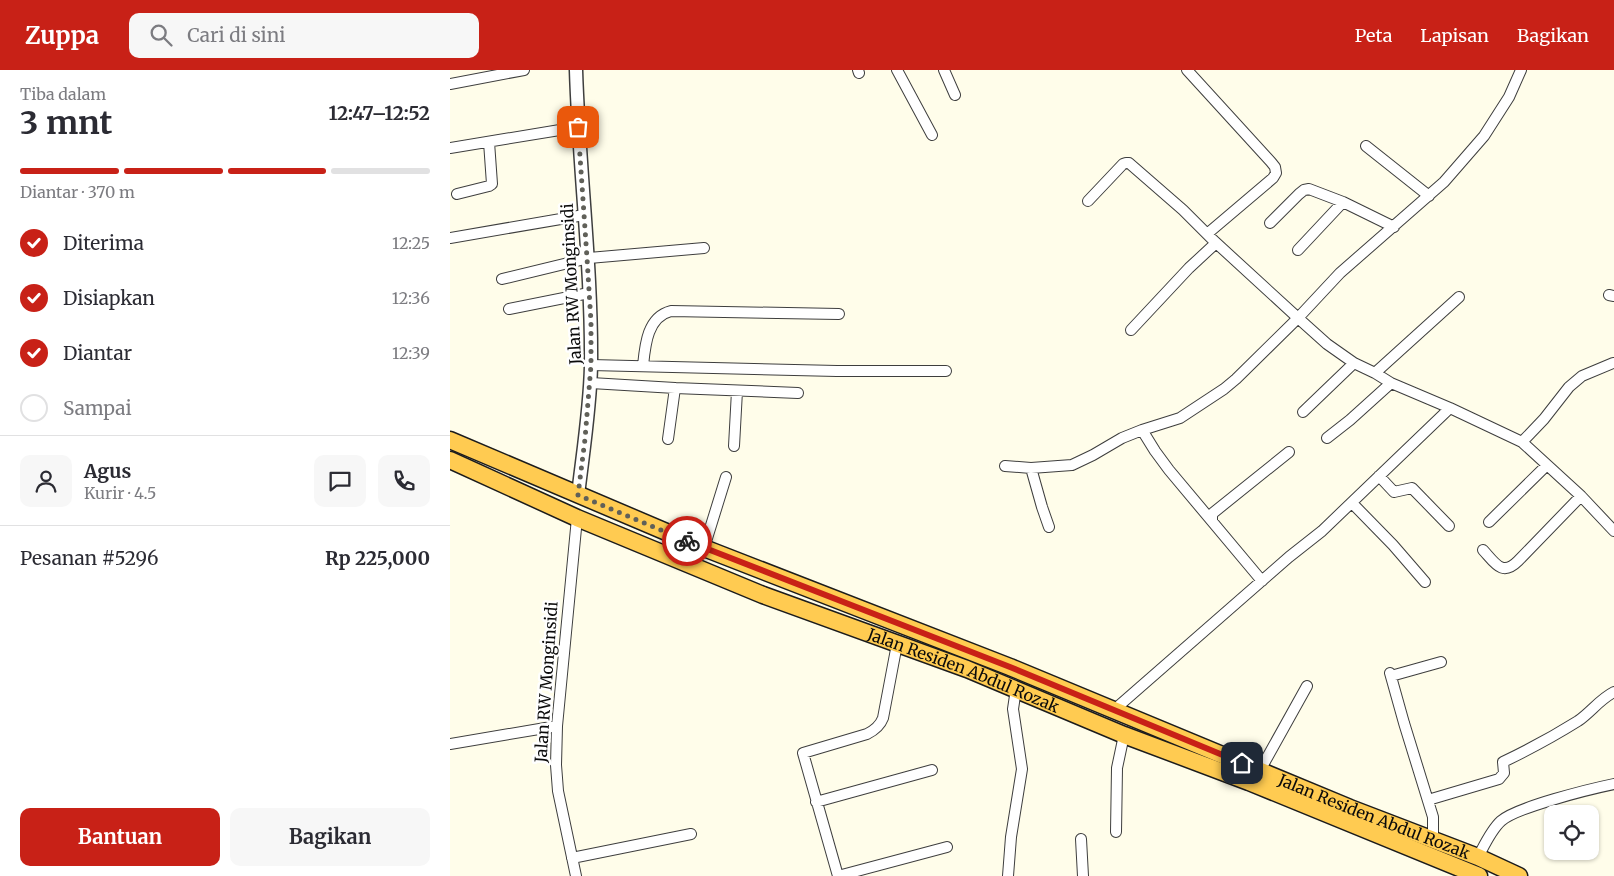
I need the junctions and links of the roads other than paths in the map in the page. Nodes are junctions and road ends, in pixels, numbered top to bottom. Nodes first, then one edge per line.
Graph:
1 (524, 70) edge
2 (576, 70) edge
3 (897, 70) edge
4 (944, 70) edge
5 (1187, 70) edge
6 (1521, 70) edge
7 (450, 84) edge
8 (955, 95) dead end
9 (578, 127) junction
10 (932, 134) dead end
11 (489, 142) junction
12 (1366, 146) dead end
13 (450, 148) edge
14 (457, 194) dead end
15 (1429, 196) junction
16 (1088, 201) dead end
17 (1343, 202) junction
18 (584, 215) junction
19 (1270, 223) dead end
20 (1394, 227) junction
21 (450, 238) edge
22 (1211, 238) junction
23 (704, 248) dead end
24 (1298, 250) dead end
25 (591, 258) junction
26 (502, 279) dead end
27 (589, 293) junction
28 (1459, 297) dead end
29 (509, 308) dead end
30 (839, 314) dead end
31 (1298, 318) junction
32 (1131, 330) dead end
33 (1354, 363) junction
34 (1613, 363) edge
35 (591, 365) junction
36 (642, 366) junction
37 (946, 371) dead end
38 (1375, 372) junction
39 (590, 383) junction
40 (1391, 383) junction
41 (674, 388) junction
42 (737, 391) junction
43 (798, 393) dead end
44 (1450, 408) junction
45 (1303, 412) dead end
46 (1142, 430) junction
47 (1327, 438) dead end
48 (668, 439) dead end
49 (450, 440) edge
50 (1522, 442) junction
51 (734, 446) dead end
52 (1289, 452) dead end
53 (450, 460) edge
54 (1547, 465) junction
55 (1005, 466) dead end
56 (1031, 468) junction
57 (1380, 476) junction
58 (726, 478) dead end
59 (578, 495) junction
60 (1581, 496) junction
61 (1352, 503) junction
62 (576, 518) junction
63 (1212, 520) junction
64 (1489, 522) dead end
65 (1449, 526) dead end
66 (1049, 527) dead end
67 (1614, 532) edge
68 (704, 548) junction
69 (1483, 550) dead end
70 (1262, 581) junction
71 (1425, 582) dead end
72 (897, 644) junction
73 (1441, 662) dead end
74 (1307, 686) dead end
75 (1016, 689) junction
76 (1614, 692) edge
77 (1114, 710) junction
78 (557, 726) junction
79 (1124, 735) junction
80 (450, 744) edge
81 (932, 770) dead end
82 (1254, 776) junction
83 (1614, 784) edge
84 (1428, 800) junction
85 (816, 802) junction
86 (1116, 832) dead end
87 (691, 834) dead end
88 (1081, 839) dead end
89 (1432, 839) junction
90 (947, 847) dead end
91 (1478, 857) junction
92 (572, 858) junction
93 (576, 876) edge
94 (838, 876) edge
95 (1007, 876) edge
96 (1083, 876) edge
97 (1479, 876) edge
98 (1519, 876) edge

1 - 7 street
2 - 9 street, Jalan RW Monginsidi
3 - 10 street
4 - 8 street
5 - 22 street
6 - 15 street
9 - 11 street
9 - 18 street, Jalan RW Monginsidi
11 - 13 street
11 - 14 street
12 - 15 street
15 - 20 street
16 - 22 street
17 - 19 street
17 - 20 street
17 - 24 street
18 - 21 street
18 - 25 street, Jalan RW Monginsidi
20 - 31 street
22 - 31 street
22 - 32 street
23 - 25 street
25 - 26 street
25 - 27 street, Jalan RW Monginsidi
27 - 29 street
27 - 35 street, Jalan RW Monginsidi
28 - 38 street
30 - 36 street
31 - 33 street
31 - 46 street
33 - 38 street
33 - 45 street
34 - 50 street
35 - 36 street
35 - 39 street, Jalan RW Monginsidi
36 - 37 street
38 - 40 street
39 - 41 street
39 - 59 street, Jalan RW Monginsidi
40 - 44 street
40 - 47 street
41 - 42 street
41 - 48 street
42 - 43 street
42 - 51 street
44 - 50 street
44 - 57 street
46 - 56 street
46 - 63 street
49 - 59 highway, Jalan Residen Abdul Rozak
50 - 54 street
52 - 63 street
53 - 62 highway, Jalan Residen Abdul Rozak
54 - 60 street
54 - 64 street
55 - 56 street
56 - 66 street
57 - 61 street
57 - 65 street
58 - 68 street
59 - 68 highway, Jalan Residen Abdul Rozak
60 - 67 street
60 - 69 street
61 - 70 street
61 - 71 street
62 - 72 highway, Jalan Residen Abdul Rozak
62 - 78 street, Jalan RW Monginsidi
63 - 70 street
68 - 77 highway, Jalan Residen Abdul Rozak
70 - 77 street
72 - 75 highway, Jalan Residen Abdul Rozak
72 - 85 street
73 - 84 street
74 - 82 street
75 - 79 highway, Jalan Residen Abdul Rozak
75 - 95 street
76 - 84 street
77 - 82 highway, Jalan Residen Abdul Rozak
78 - 80 street
78 - 92 street, Jalan RW Monginsidi
79 - 82 highway, Jalan Residen Abdul Rozak
79 - 86 street
81 - 85 street
82 - 89 highway, Jalan Residen Abdul Rozak
82 - 97 highway, Jalan Residen Abdul Rozak
83 - 91 street
84 - 89 street
85 - 94 street
87 - 92 street
88 - 96 street
89 - 91 highway, Jalan Residen Abdul Rozak
90 - 94 street
91 - 98 highway, Jalan Residen Abdul Rozak
92 - 93 street, Jalan RW Monginsidi

